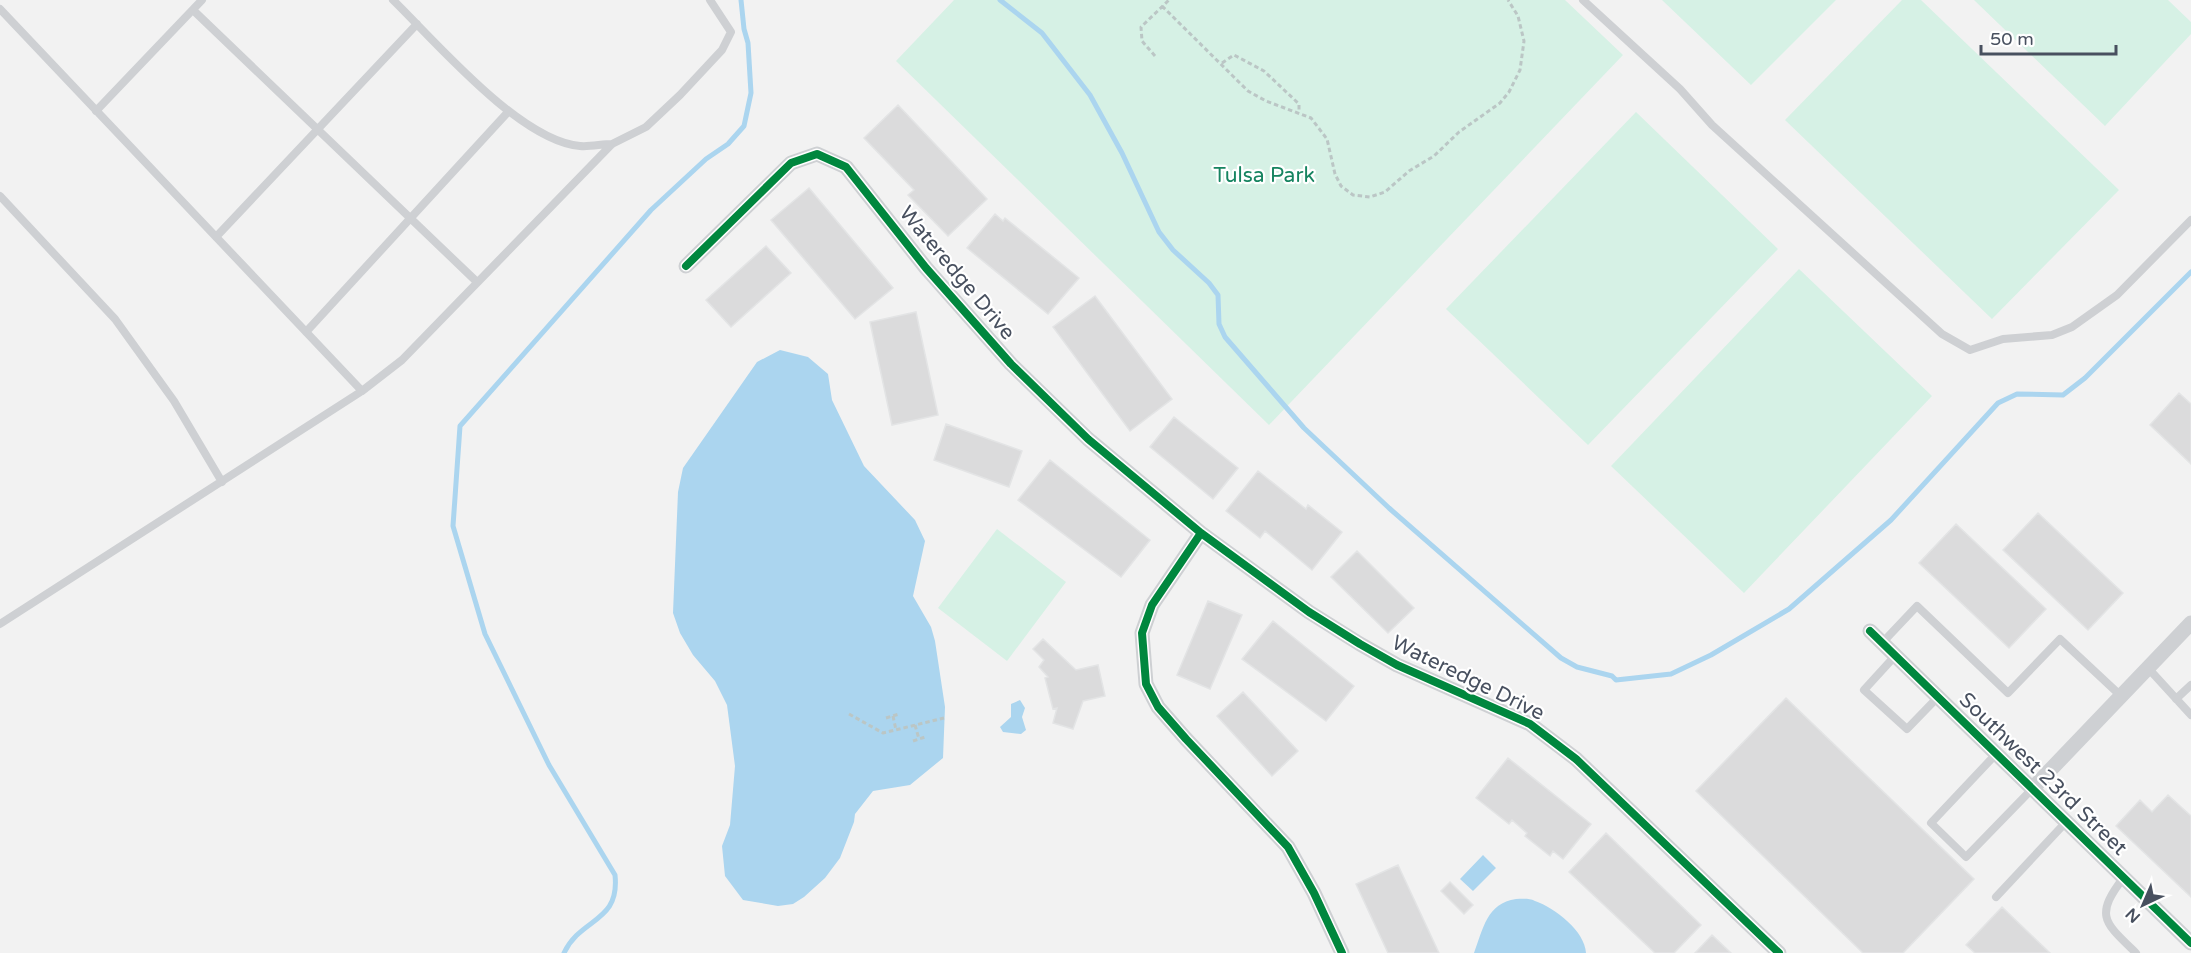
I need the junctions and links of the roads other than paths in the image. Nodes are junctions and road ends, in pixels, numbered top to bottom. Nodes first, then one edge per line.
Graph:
1 (202, 0) edge
2 (393, 0) edge
3 (710, 0) edge
4 (1583, 0) edge
5 (0, 9) edge
6 (193, 10) junction
7 (417, 24) junction
8 (96, 111) junction
9 (508, 112) junction
10 (318, 129) junction
11 (612, 144) junction
12 (0, 196) edge
13 (411, 218) junction
14 (2191, 220) edge
15 (216, 237) junction
16 (686, 266) dead end
17 (477, 282) junction
18 (306, 332) junction
19 (362, 391) junction
20 (222, 482) junction
21 (1201, 533) junction
22 (2191, 623) edge
23 (0, 624) edge
24 (1870, 631) dead end
25 (1882, 643) junction
26 (1895, 656) junction
27 (2148, 668) junction
28 (2191, 685) edge
29 (2121, 696) junction
30 (1938, 697) junction
31 (2176, 699) junction
32 (2191, 715) edge
33 (1997, 753) junction
34 (2033, 788) junction
35 (2067, 821) junction
36 (2124, 877) junction
37 (1996, 897) dead end
38 (2191, 943) edge
39 (1342, 953) edge
40 (1779, 953) edge
41 (2136, 953) edge

1 - 6 lane
2 - 7 lane
3 - 11 lane
4 - 14 lane
5 - 8 lane
6 - 8 lane
6 - 10 lane
7 - 9 lane
7 - 10 lane
8 - 15 lane
9 - 11 lane
9 - 13 lane
10 - 13 lane
10 - 15 lane
11 - 17 lane
12 - 20 lane
13 - 17 lane
13 - 18 lane
15 - 18 lane
16 - 21 street, Wateredge Drive
17 - 19 lane
18 - 19 lane
19 - 20 lane
20 - 23 lane
21 - 39 street
21 - 40 street, Wateredge Drive
22 - 27 street
24 - 25 street, Southwest 23rd Street
25 - 26 street, Southwest 23rd Street
25 - 29 lane
26 - 30 street, Southwest 23rd Street
26 - 30 lane
27 - 29 street
27 - 31 lane
28 - 31 lane
29 - 34 street
30 - 33 street, Southwest 23rd Street
31 - 32 lane
33 - 34 street, Southwest 23rd Street
33 - 34 lane
34 - 35 street, Southwest 23rd Street
35 - 36 street, Southwest 23rd Street
35 - 37 lane
36 - 38 street, Southwest 23rd Street
36 - 41 lane

